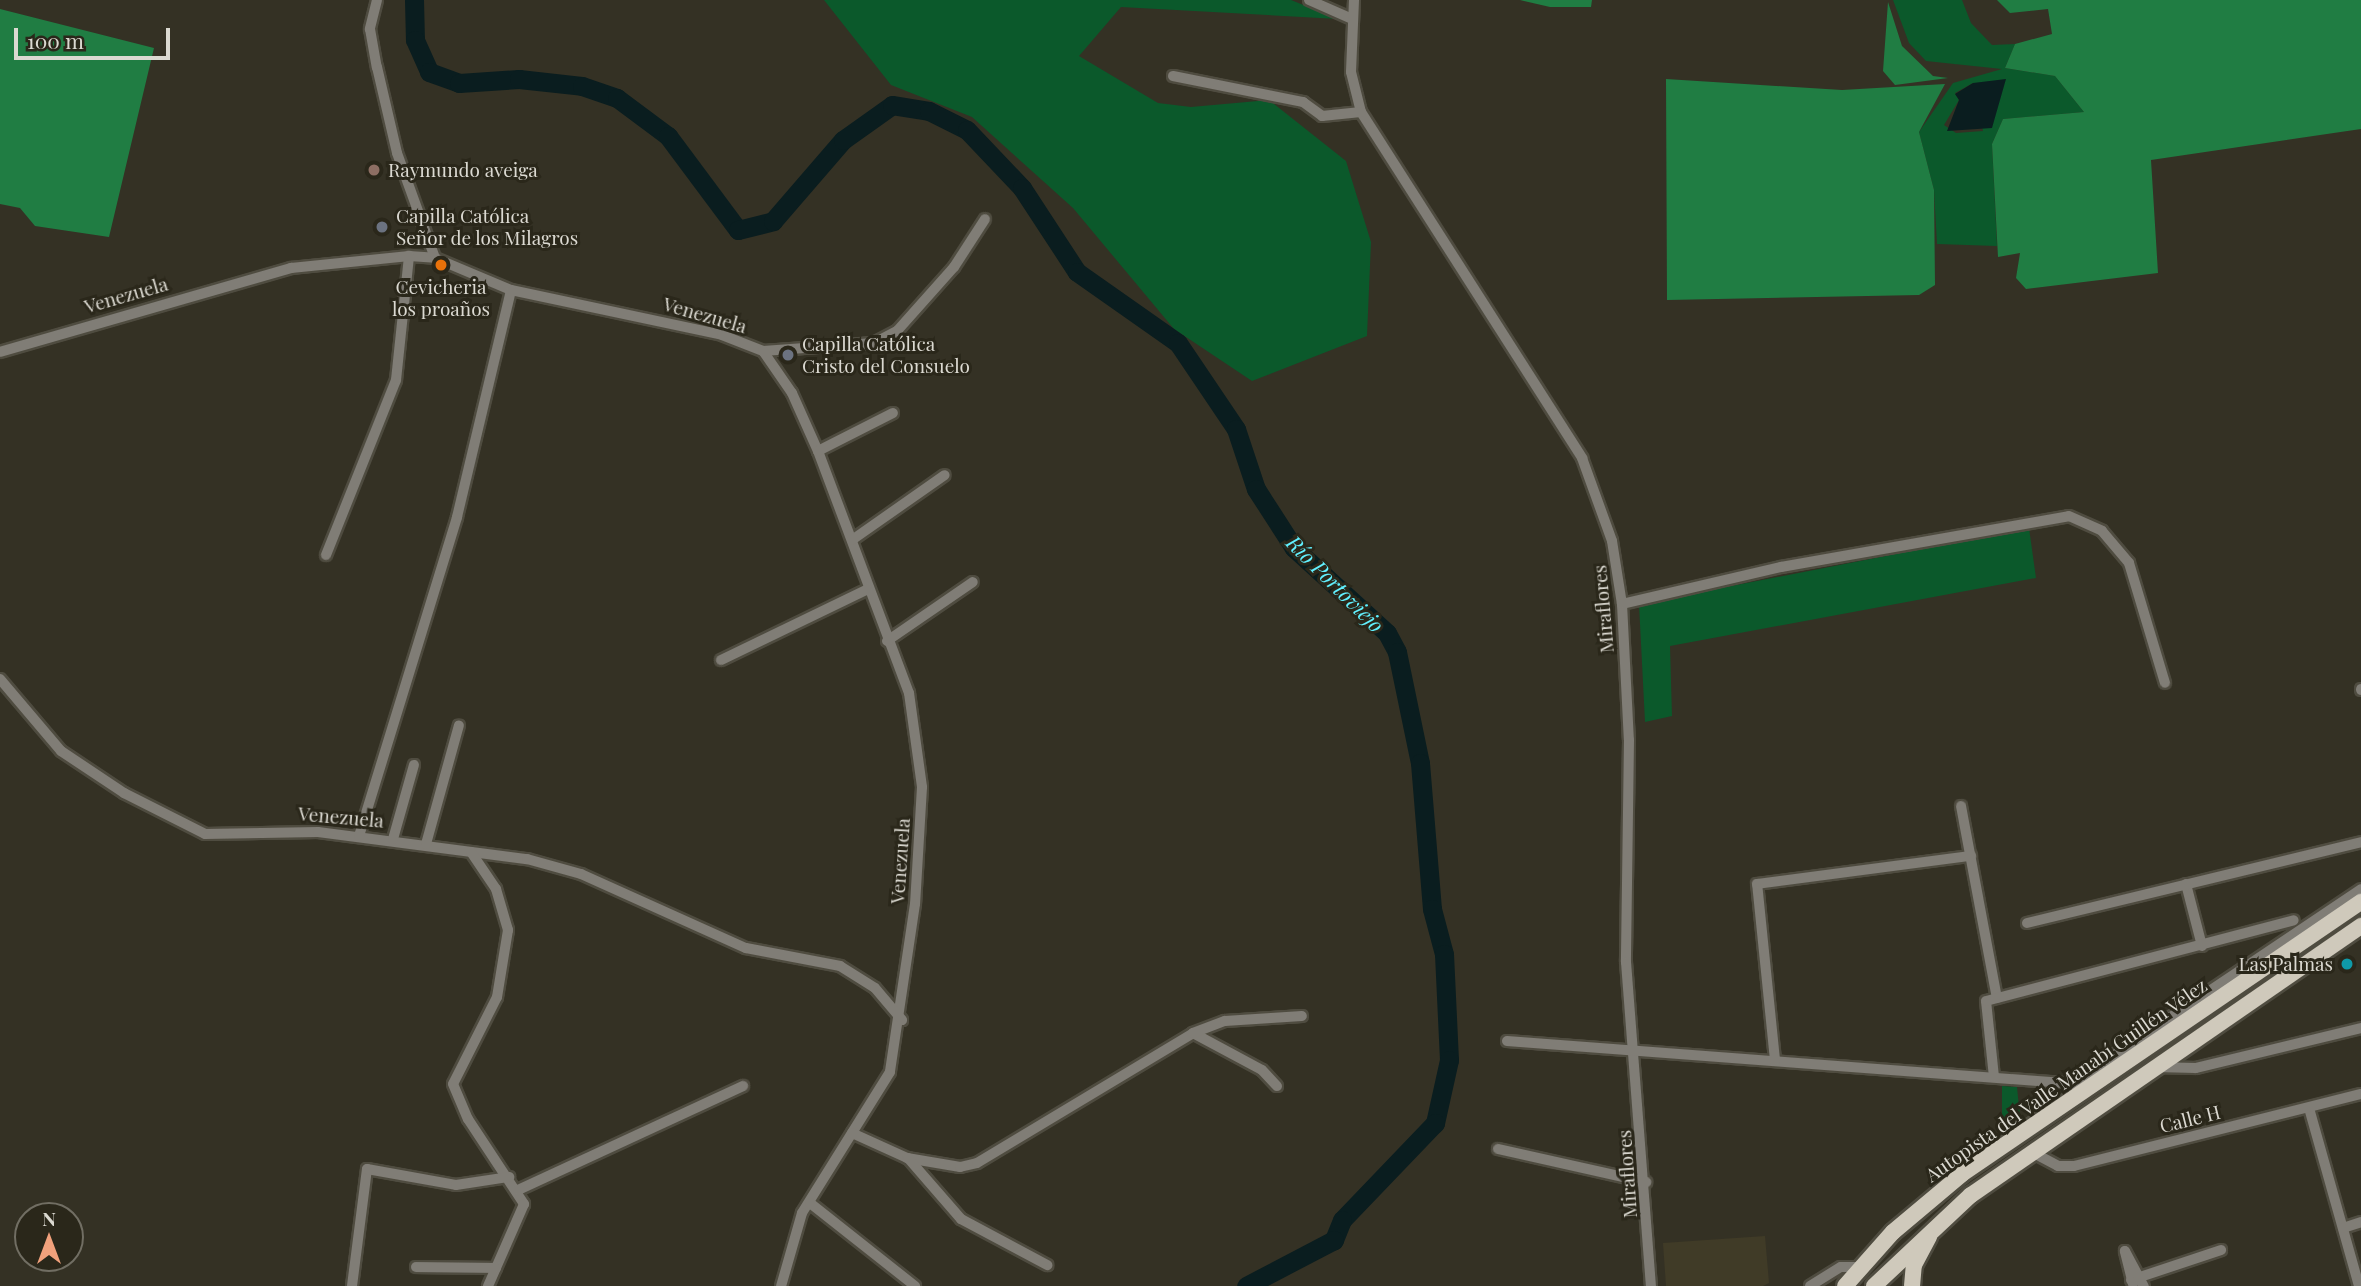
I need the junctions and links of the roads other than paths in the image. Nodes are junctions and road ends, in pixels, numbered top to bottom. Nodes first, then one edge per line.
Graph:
1 (377, 0) edge
2 (1309, 0) edge
3 (1354, 0) edge
4 (1350, 18) junction
5 (1173, 76) dead end
6 (1361, 112) junction
7 (985, 219) dead end
8 (409, 256) junction
9 (435, 258) junction
10 (511, 290) junction
11 (763, 351) junction
12 (0, 352) edge
13 (893, 413) dead end
14 (818, 451) junction
15 (945, 475) dead end
16 (852, 540) junction
17 (326, 555) dead end
18 (973, 582) dead end
19 (868, 589) junction
20 (1622, 604) junction
21 (887, 640) junction
22 (721, 660) dead end
23 (0, 679) edge
24 (2165, 683) dead end
25 (459, 724) dead end
26 (414, 765) dead end
27 (1961, 806) dead end
28 (359, 836) junction
29 (393, 839) junction
30 (2361, 842) edge
31 (426, 844) junction
32 (471, 852) junction
33 (1971, 856) junction
34 (2186, 884) junction
35 (2361, 889) edge
36 (2361, 902) edge
37 (2294, 920) dead end
38 (2027, 923) dead end
39 (2361, 926) edge
40 (2264, 929) junction
41 (2202, 946) junction
42 (2281, 949) junction
43 (1997, 998) junction
44 (1302, 1016) dead end
45 (902, 1020) junction
46 (2361, 1028) edge
47 (1193, 1033) junction
48 (1507, 1041) dead end
49 (2184, 1047) junction
50 (1636, 1053) junction
51 (1775, 1060) junction
52 (2153, 1067) junction
53 (2196, 1068) junction
54 (1994, 1077) junction
55 (2071, 1083) junction
56 (2090, 1085) junction
57 (743, 1086) dead end
58 (1277, 1086) dead end
59 (2361, 1094) edge
60 (2309, 1108) junction
61 (852, 1133) junction
62 (1498, 1149) dead end
63 (2030, 1152) junction
64 (907, 1158) junction
65 (509, 1177) junction
66 (1646, 1182) junction
67 (518, 1190) junction
68 (810, 1203) junction
69 (1954, 1209) junction
70 (2361, 1222) edge
71 (2343, 1228) junction
72 (2221, 1250) dead end
73 (1047, 1265) dead end
74 (416, 1267) dead end
75 (1860, 1267) junction
76 (496, 1268) junction
77 (2137, 1282) edge
78 (352, 1286) edge
79 (488, 1286) edge
80 (781, 1286) edge
81 (915, 1286) edge
82 (1651, 1286) edge
83 (1810, 1286) edge
84 (1845, 1286) edge
85 (1874, 1286) edge
86 (1912, 1286) edge
87 (2359, 1286) edge

1 - 9 street
2 - 4 street
3 - 4 street, Miraflores
4 - 6 street, Miraflores
5 - 6 street
6 - 20 street, Miraflores
7 - 11 street
8 - 9 street, Venezuela
8 - 12 street, Venezuela
8 - 17 street
9 - 10 street, Venezuela
10 - 11 street, Venezuela
10 - 28 street
11 - 14 street, Venezuela
13 - 14 street
14 - 16 street, Venezuela
15 - 16 street
16 - 19 street, Venezuela
18 - 21 street
19 - 21 street, Venezuela
19 - 22 street
20 - 24 street
20 - 50 street, Miraflores
21 - 45 street, Venezuela
23 - 28 street, Venezuela
25 - 31 street
26 - 29 street
27 - 33 street
28 - 29 street, Venezuela
29 - 31 street, Venezuela
30 - 34 street
31 - 32 street, Venezuela
32 - 45 street, Venezuela
32 - 65 street
33 - 43 street
33 - 51 street
34 - 38 street
34 - 41 street
35 - 42 street
36 - 42 main road, Autopista del Valle Manabí Guillén Vélez
37 - 40 street
39 - 49 main road, Autopista del Valle Manabí Guillén Vélez
40 - 41 street
40 - 42 street
41 - 43 street
42 - 55 street
42 - 56 main road, Autopista del Valle Manabí Guillén Vélez
43 - 54 street
44 - 47 street
45 - 61 street, Venezuela
46 - 53 street
47 - 58 street
47 - 64 street
48 - 50 street
49 - 52 main road, Autopista del Valle Manabí Guillén Vélez
49 - 53 street
50 - 51 street
50 - 66 street, Miraflores
51 - 54 street
52 - 53 street
52 - 63 main road, Autopista del Valle Manabí Guillén Vélez
54 - 55 street
55 - 56 street
56 - 75 main road, Autopista del Valle Manabí Guillén Vélez
57 - 67 street
59 - 60 street, Calle H
60 - 63 street, Calle H
60 - 71 street
61 - 64 street
61 - 68 street, Venezuela
62 - 66 street
63 - 69 main road, Autopista del Valle Manabí Guillén Vélez
64 - 73 street
65 - 67 street
65 - 78 street
66 - 82 street, Miraflores
67 - 76 street
68 - 80 street, Venezuela
68 - 81 street
69 - 85 main road, Autopista del Valle Manabí Guillén Vélez
69 - 86 main road
70 - 71 street
71 - 87 street
72 - 77 street
74 - 76 street
75 - 83 street
75 - 84 main road, Autopista del Valle Manabí Guillén Vélez
76 - 79 street

